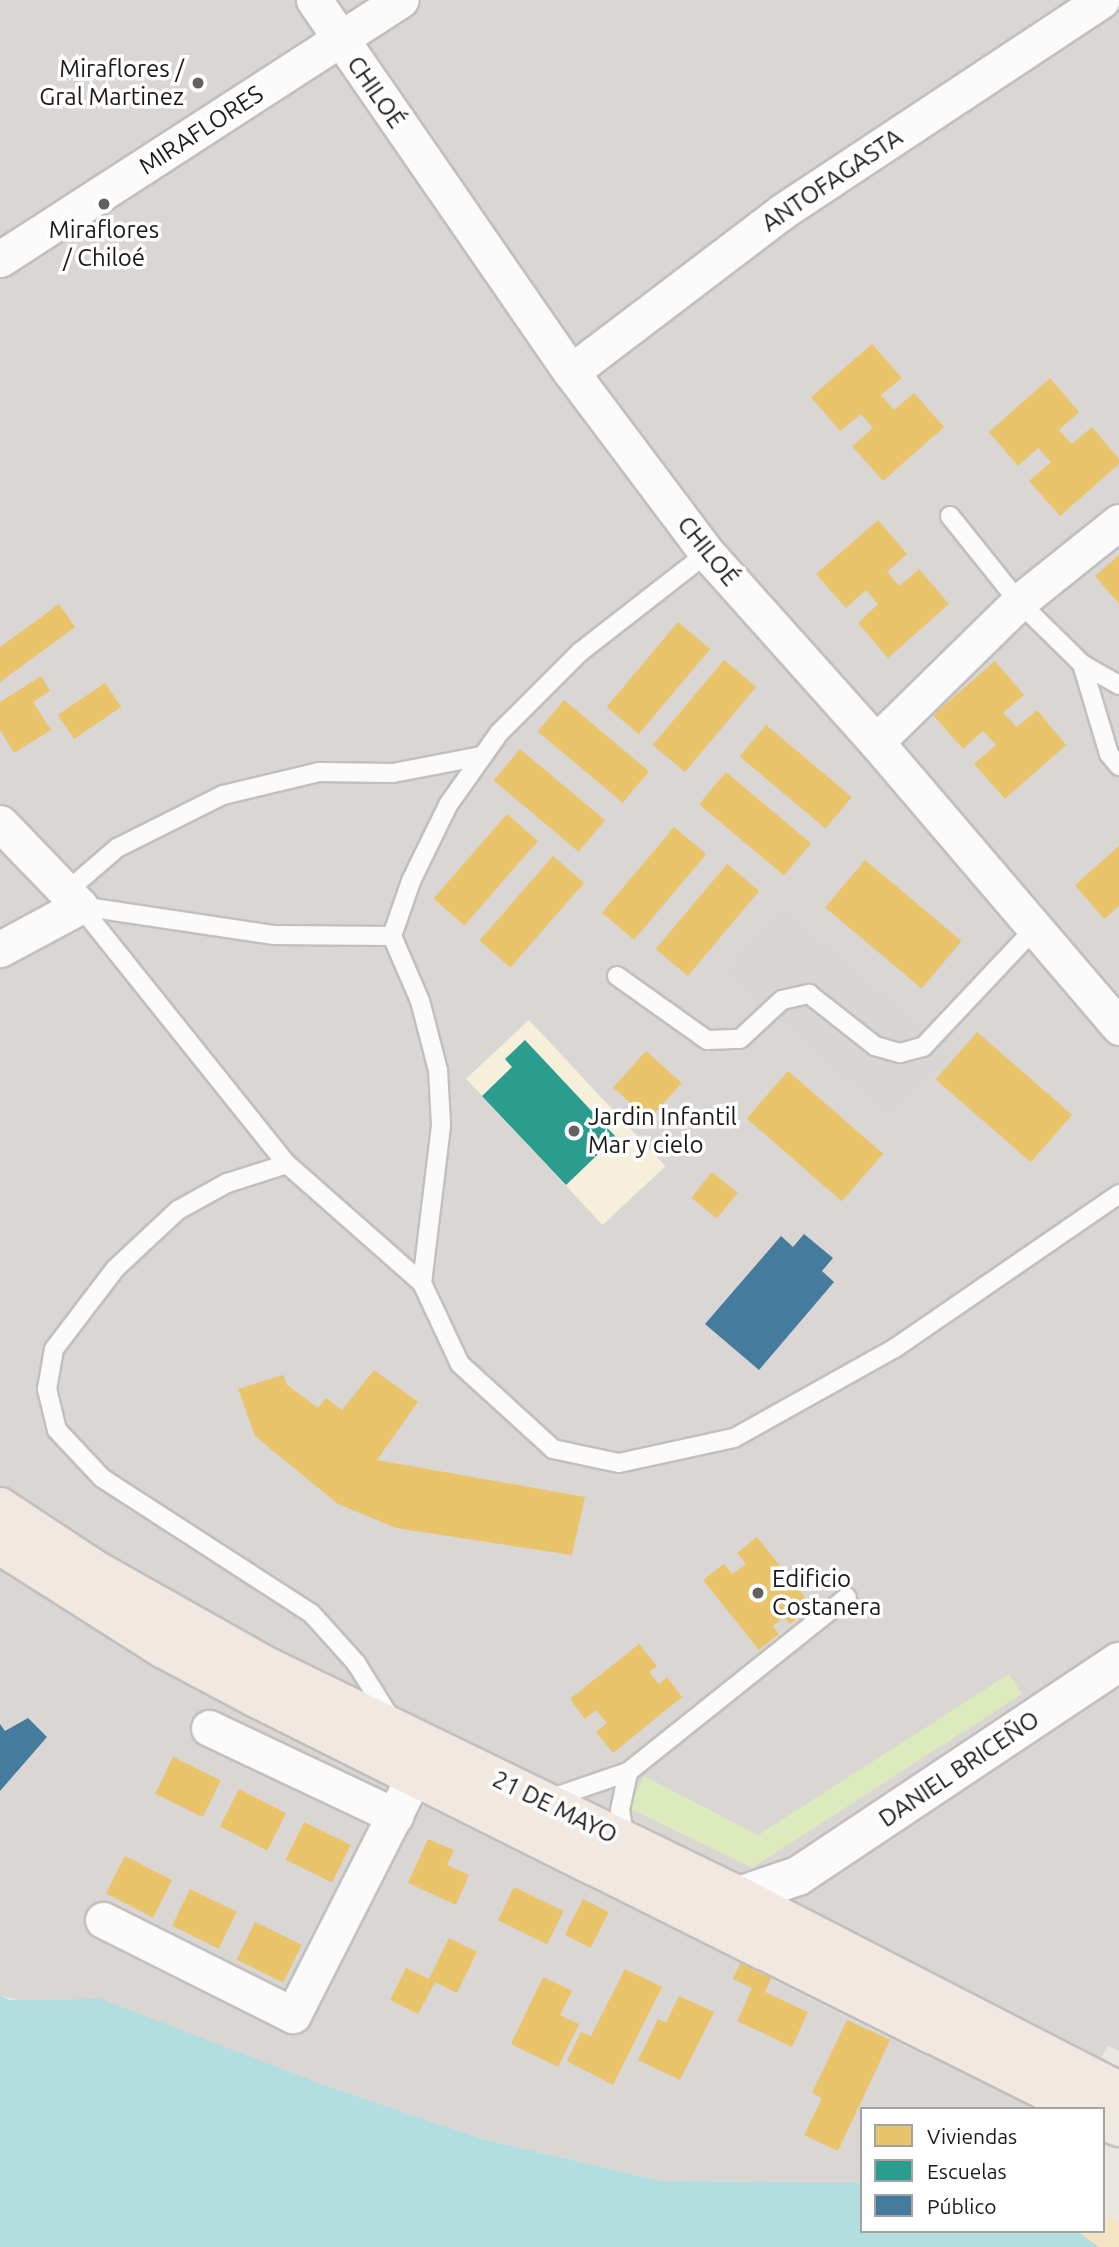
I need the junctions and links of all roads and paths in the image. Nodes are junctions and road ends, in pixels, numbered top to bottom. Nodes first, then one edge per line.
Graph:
1 (314, 0) edge
2 (401, 0) edge
3 (1102, 0) edge
4 (340, 41) junction
5 (0, 259) edge
6 (571, 372) junction
7 (950, 516) dead end
8 (1119, 522) edge
9 (706, 553) junction
10 (1019, 602) junction
11 (1082, 664) junction
12 (1119, 685) edge
13 (876, 742) junction
14 (482, 756) junction
15 (1119, 766) edge
16 (0, 823) edge
17 (73, 899) junction
18 (1035, 928) junction
19 (393, 936) junction
20 (0, 949) edge
21 (617, 976) dead end
22 (1119, 1027) edge
23 (287, 1164) junction
24 (1119, 1194) edge
25 (422, 1283) junction
26 (0, 1507) edge
27 (0, 1545) edge
28 (847, 1597) dead end
29 (1119, 1662) edge
30 (209, 1728) dead end
31 (398, 1731) junction
32 (628, 1772) junction
33 (414, 1777) junction
34 (543, 1802) junction
35 (395, 1816) junction
36 (625, 1842) junction
37 (799, 1876) junction
38 (739, 1896) junction
39 (103, 1920) dead end
40 (809, 1931) junction
41 (1119, 2091) edge
42 (1079, 2107) edge

1 - 4 street, CHILOÉ
2 - 4 street, MIRAFLORES
3 - 6 street, ANTOFAGASTA
4 - 5 street, MIRAFLORES
4 - 6 street, CHILOÉ
6 - 9 street, CHILOÉ
7 - 10 lane
8 - 10 street
9 - 13 street, CHILOÉ
9 - 14 lane
10 - 11 lane
10 - 13 street
11 - 12 lane
11 - 15 lane
13 - 18 street, CHILOÉ
14 - 17 lane
14 - 19 lane
16 - 17 street
17 - 19 lane
17 - 20 street
17 - 23 lane
18 - 21 lane
18 - 22 street, CHILOÉ
19 - 25 lane
23 - 25 lane
23 - 31 lane
24 - 25 lane
26 - 31 main road, 21 DE MAYO
27 - 33 main road, 21 DE MAYO
28 - 32 lane
29 - 37 street, DANIEL BRICEÑO
30 - 35 street
31 - 34 main road, 21 DE MAYO
32 - 34 lane
32 - 36 lane
33 - 35 street
33 - 42 main road, 21 DE MAYO
34 - 36 main road, 21 DE MAYO
35 - 39 street
36 - 38 main road, 21 DE MAYO
37 - 38 street, DANIEL BRICEÑO
37 - 40 street
38 - 40 main road, 21 DE MAYO
40 - 41 main road, 21 DE MAYO

